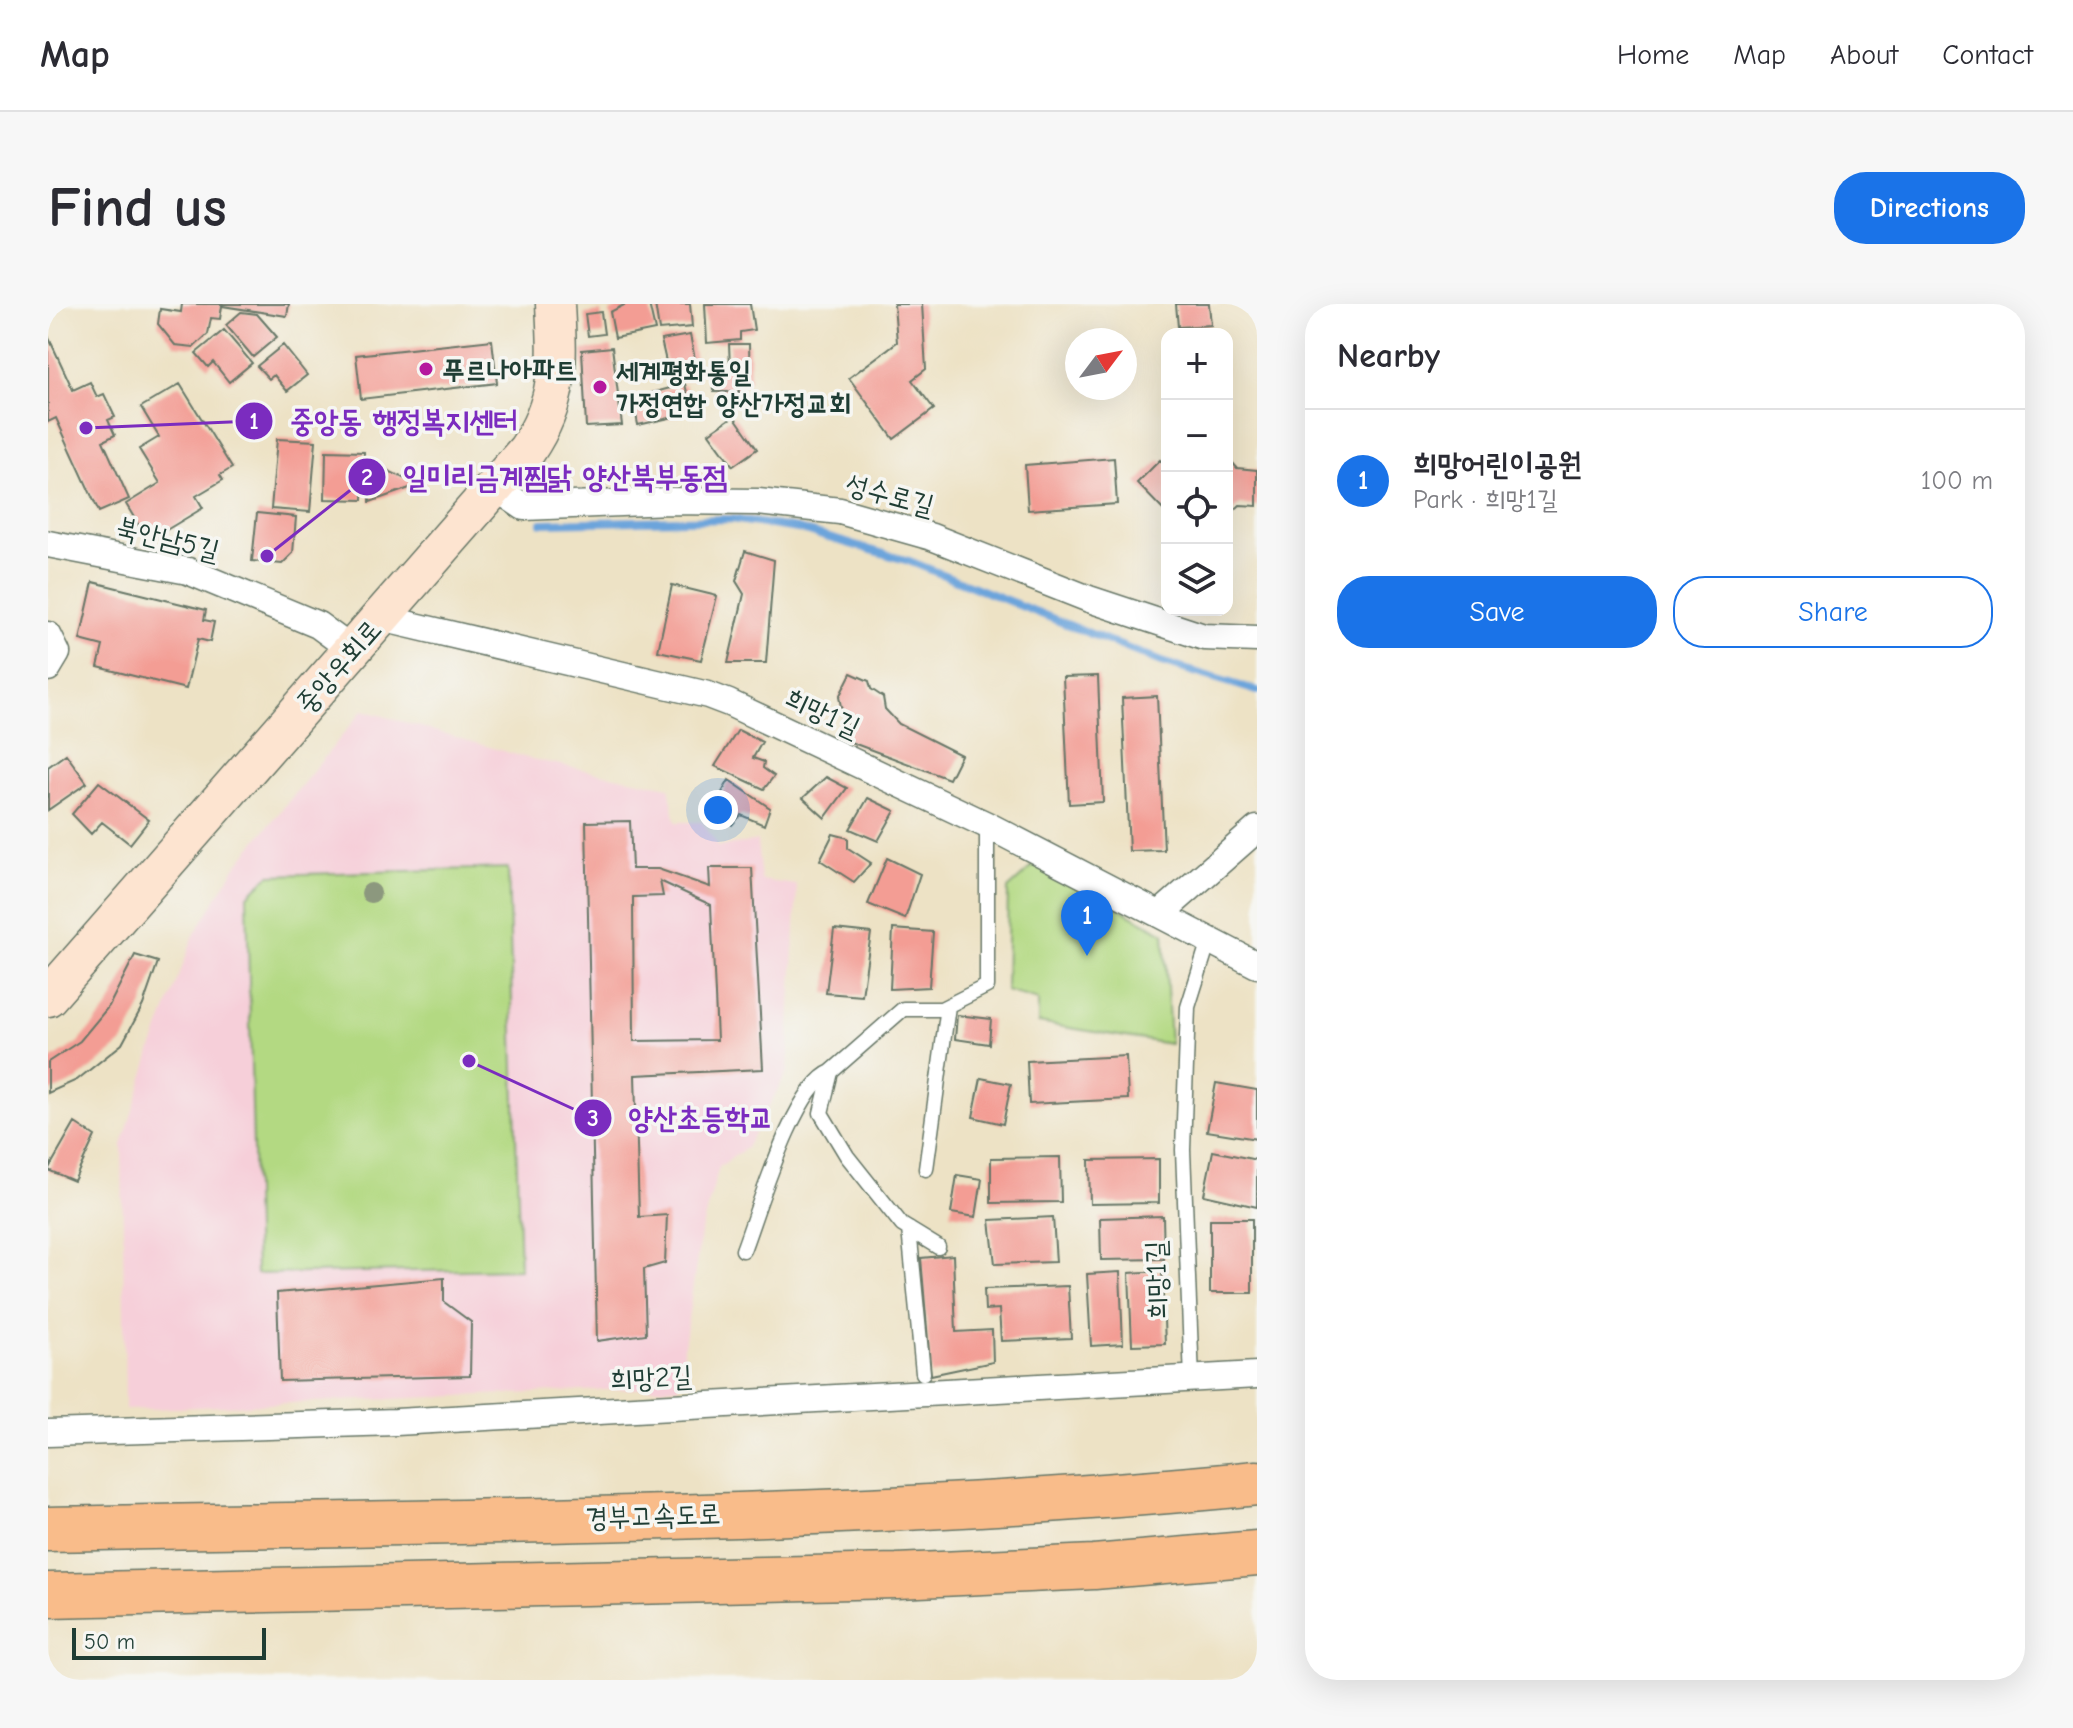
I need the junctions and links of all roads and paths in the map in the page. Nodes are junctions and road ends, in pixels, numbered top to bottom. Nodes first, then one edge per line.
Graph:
1 (555, 304) edge
2 (496, 488) junction
3 (48, 544) edge
4 (381, 618) junction
5 (48, 635) edge
6 (1257, 639) edge
7 (352, 650) junction
8 (48, 668) edge
9 (987, 825) junction
10 (1257, 829) edge
11 (1160, 914) junction
12 (1209, 940) junction
13 (1257, 965) edge
14 (48, 997) edge
15 (948, 1006) junction
16 (831, 1072) junction
17 (926, 1169) dead end
18 (909, 1229) junction
19 (938, 1247) dead end
20 (743, 1250) dead end
21 (923, 1373) dead end
22 (1257, 1375) edge
23 (1192, 1380) junction
24 (48, 1433) edge
25 (1257, 1483) edge
26 (48, 1529) edge
27 (1257, 1553) edge
28 (48, 1595) edge

1 - 2 main road, 중앙우회로
2 - 4 main road, 중앙우회로
2 - 6 street, 성수로길
3 - 7 street, 북안남5길
4 - 7 main road, 중앙우회로
4 - 9 street, 희망1길
5 - 8 street
7 - 14 main road, 중앙우회로
9 - 11 street, 희망1길
9 - 15 lane
10 - 11 street
11 - 12 street, 희망1길
12 - 13 street, 희망1길
12 - 23 lane, 희망1길
15 - 16 lane
15 - 17 lane
16 - 18 lane
16 - 20 lane
18 - 19 lane
18 - 21 lane
22 - 23 street, 희망2길
23 - 24 street, 희망2길
25 - 26 highway, 경부고속도로
27 - 28 highway

